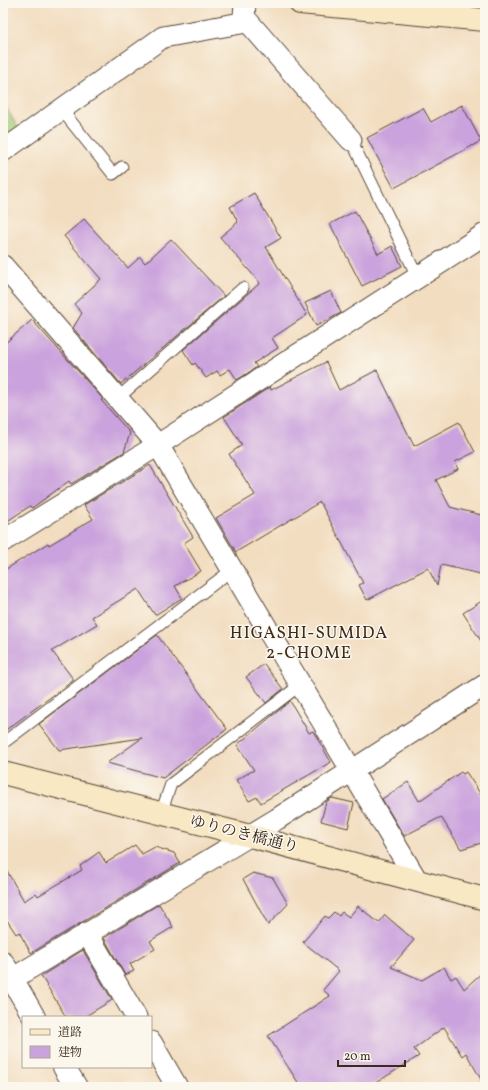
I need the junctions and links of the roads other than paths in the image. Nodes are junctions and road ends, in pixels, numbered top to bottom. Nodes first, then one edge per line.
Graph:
1 (300, 3) edge
2 (244, 10) edge
3 (485, 20) edge
4 (62, 109) junction
5 (350, 140) joint
6 (3, 151) edge
7 (122, 167) dead end
8 (485, 234) edge
9 (3, 266) edge
10 (418, 278) junction
11 (243, 288) dead end
12 (118, 398) junction
13 (158, 445) junction
14 (3, 541) edge
15 (232, 570) junction
16 (300, 685) junction
17 (485, 685) edge
18 (3, 743) edge
19 (351, 772) junction
20 (3, 774) edge
21 (161, 813) junction
22 (250, 836) junction
23 (416, 879) junction
24 (485, 898) edge
25 (87, 933) junction
26 (7, 971) edge
27 (33, 1016) edge
28 (135, 1016) edge
29 (152, 1044) edge
30 (65, 1068) edge
31 (76, 1087) edge
32 (177, 1087) edge

1 - 3 main road
2 - 4 street
2 - 5 street
4 - 6 street
4 - 7 lane
5 - 10 lane
8 - 10 street
9 - 12 street
10 - 13 street
11 - 12 lane
12 - 13 street
13 - 14 street
13 - 15 street
15 - 16 street
15 - 18 lane
16 - 19 street
16 - 21 lane
17 - 19 street
19 - 22 street
19 - 23 street
20 - 21 main road, ゆりのき橋通り
21 - 22 main road, ゆりのき橋通り
22 - 23 main road, ゆりのき橋通り
22 - 25 street
23 - 24 main road, ゆりのき橋通り
25 - 26 street
25 - 28 street
26 - 27 street
29 - 32 street
30 - 31 street

